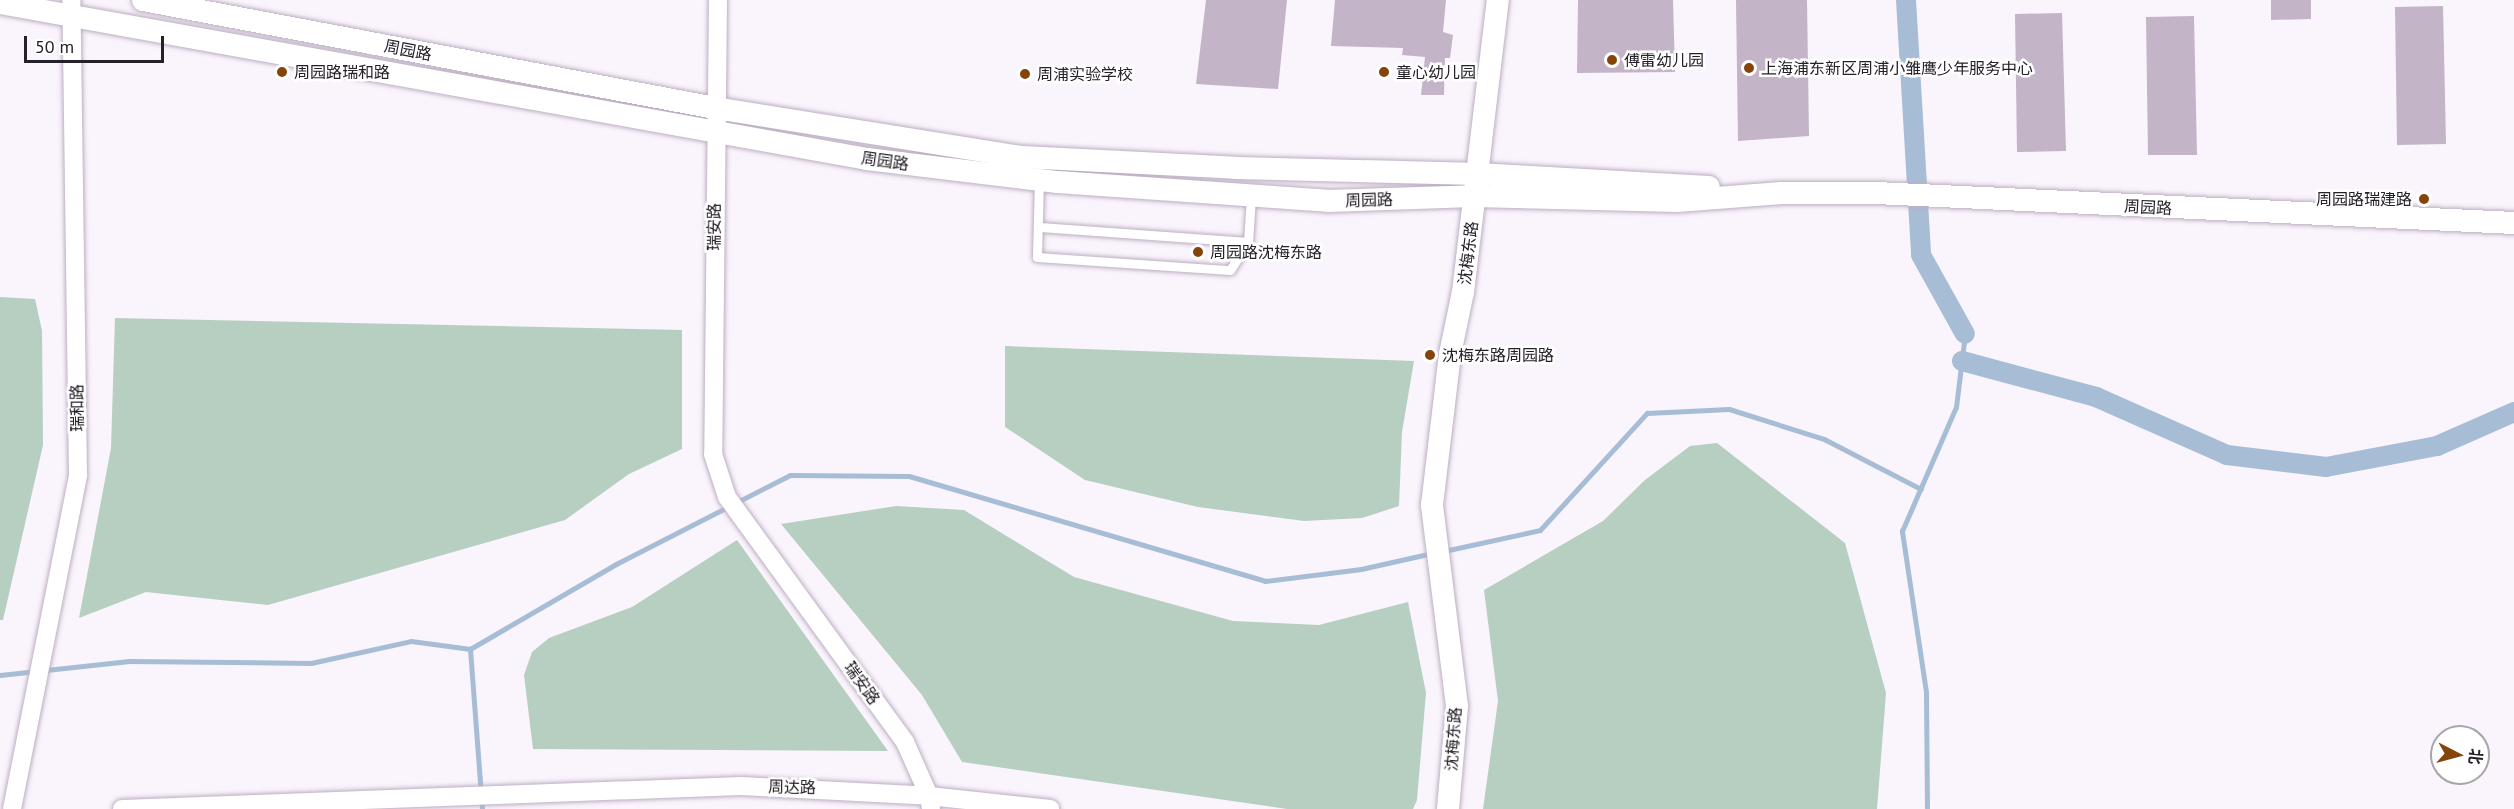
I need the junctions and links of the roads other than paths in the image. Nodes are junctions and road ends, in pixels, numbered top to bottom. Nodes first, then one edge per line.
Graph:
1 (143, 0) edge
2 (718, 0) edge
3 (1498, 0) edge
4 (0, 3) edge
5 (71, 8) edge
6 (715, 108) junction
7 (715, 131) junction
8 (1040, 180) junction
9 (1476, 185) junction
10 (1251, 196) junction
11 (2514, 223) edge
12 (1040, 227) junction
13 (1248, 242) junction
14 (930, 802) edge
15 (12, 809) edge
16 (122, 809) edge
17 (1050, 809) edge
18 (1448, 809) edge

1 - 6 street, 周园路
2 - 6 street, 瑞安路
3 - 9 street, 沈梅东路
4 - 5 street, 周园路
5 - 7 street, 周园路
5 - 15 street, 瑞和路
6 - 7 street, 瑞安路
6 - 9 street, 周园路
7 - 8 street, 周园路
7 - 14 street, 瑞安路
8 - 10 street, 周园路
8 - 12 lane
9 - 10 street, 周园路
9 - 11 street, 周园路
9 - 18 street, 沈梅东路
10 - 13 lane
12 - 13 lane
12 - 13 lane
14 - 16 street, 周达路
14 - 17 street, 周达路

